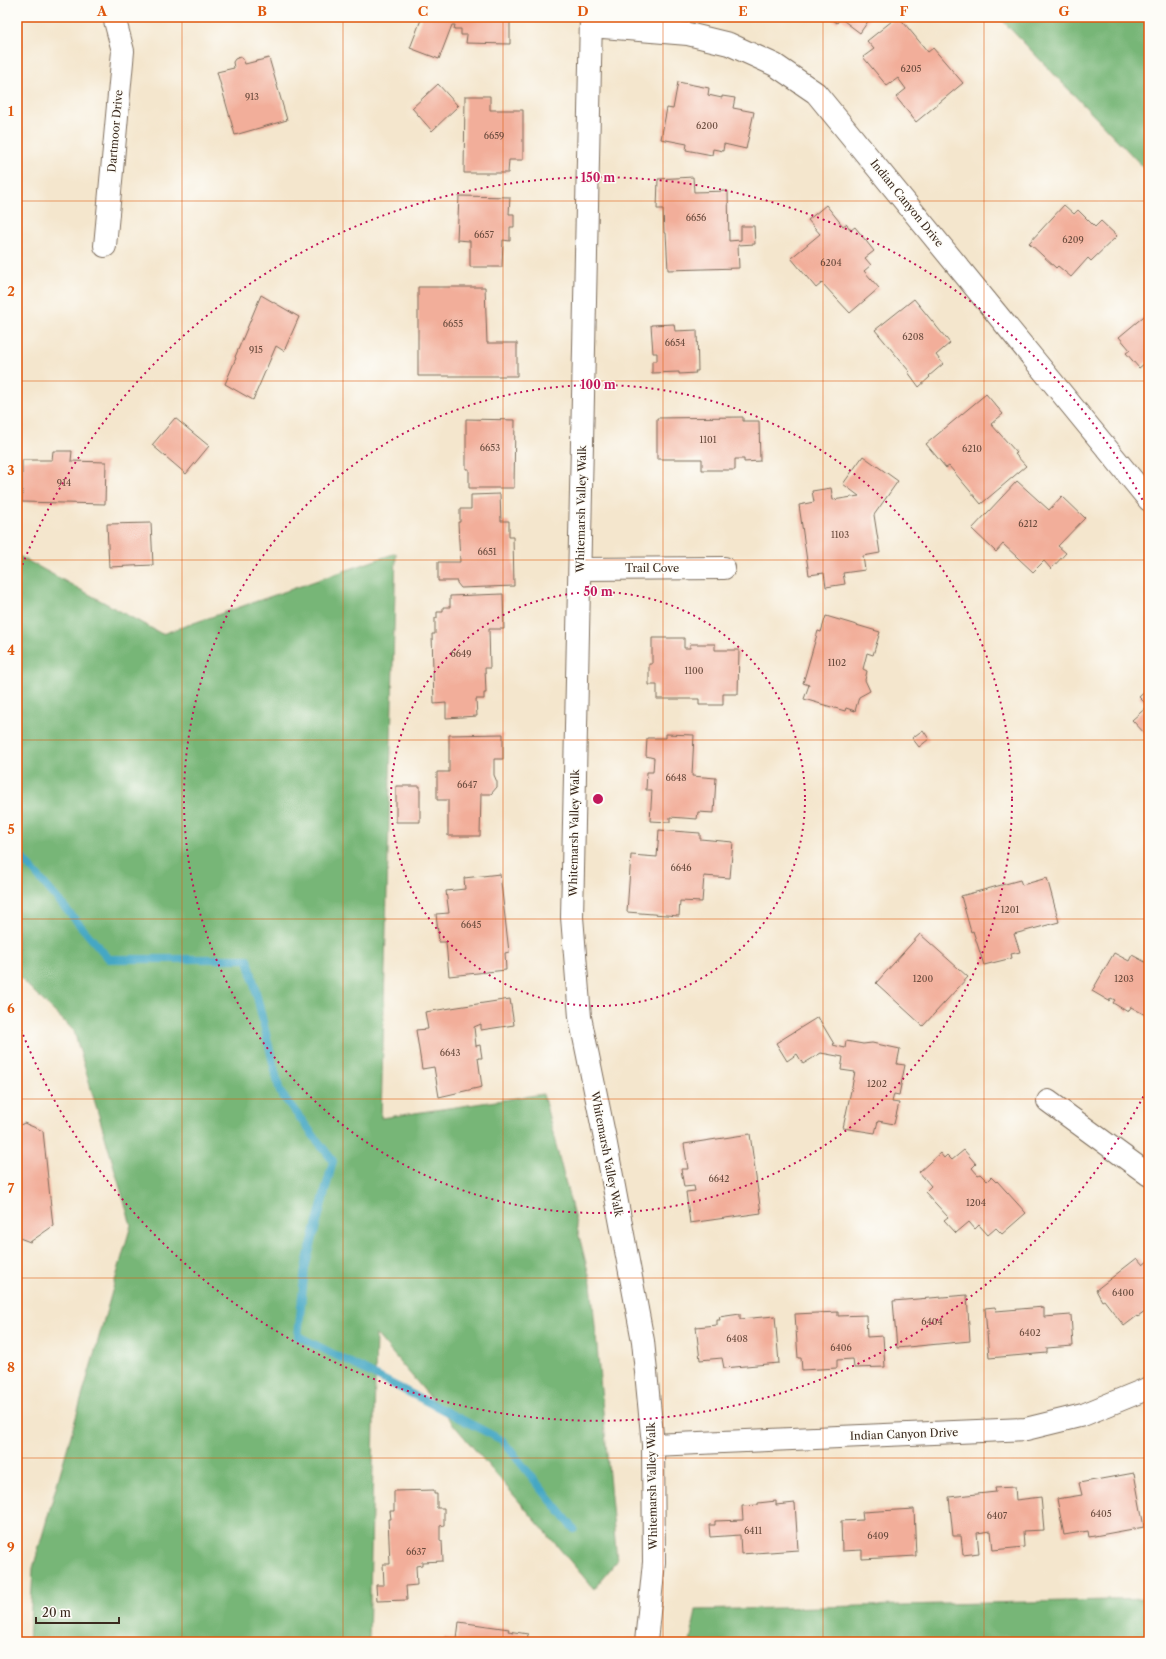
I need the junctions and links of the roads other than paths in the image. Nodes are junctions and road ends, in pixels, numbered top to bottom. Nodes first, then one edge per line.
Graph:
1 (114, 17) edge
2 (591, 22) edge
3 (105, 246) dead end
4 (1149, 500) edge
5 (724, 568) dead end
6 (580, 569) junction
7 (1048, 1101) dead end
8 (1149, 1175) edge
9 (1149, 1388) edge
10 (653, 1445) junction
11 (646, 1642) edge

1 - 3 street, Dartmoor Drive
2 - 4 street, Indian Canyon Drive
2 - 6 street, Whitemarsh Valley Walk
5 - 6 street, Trail Cove
6 - 10 street, Whitemarsh Valley Walk
7 - 8 street
9 - 10 street, Indian Canyon Drive
10 - 11 street, Whitemarsh Valley Walk

